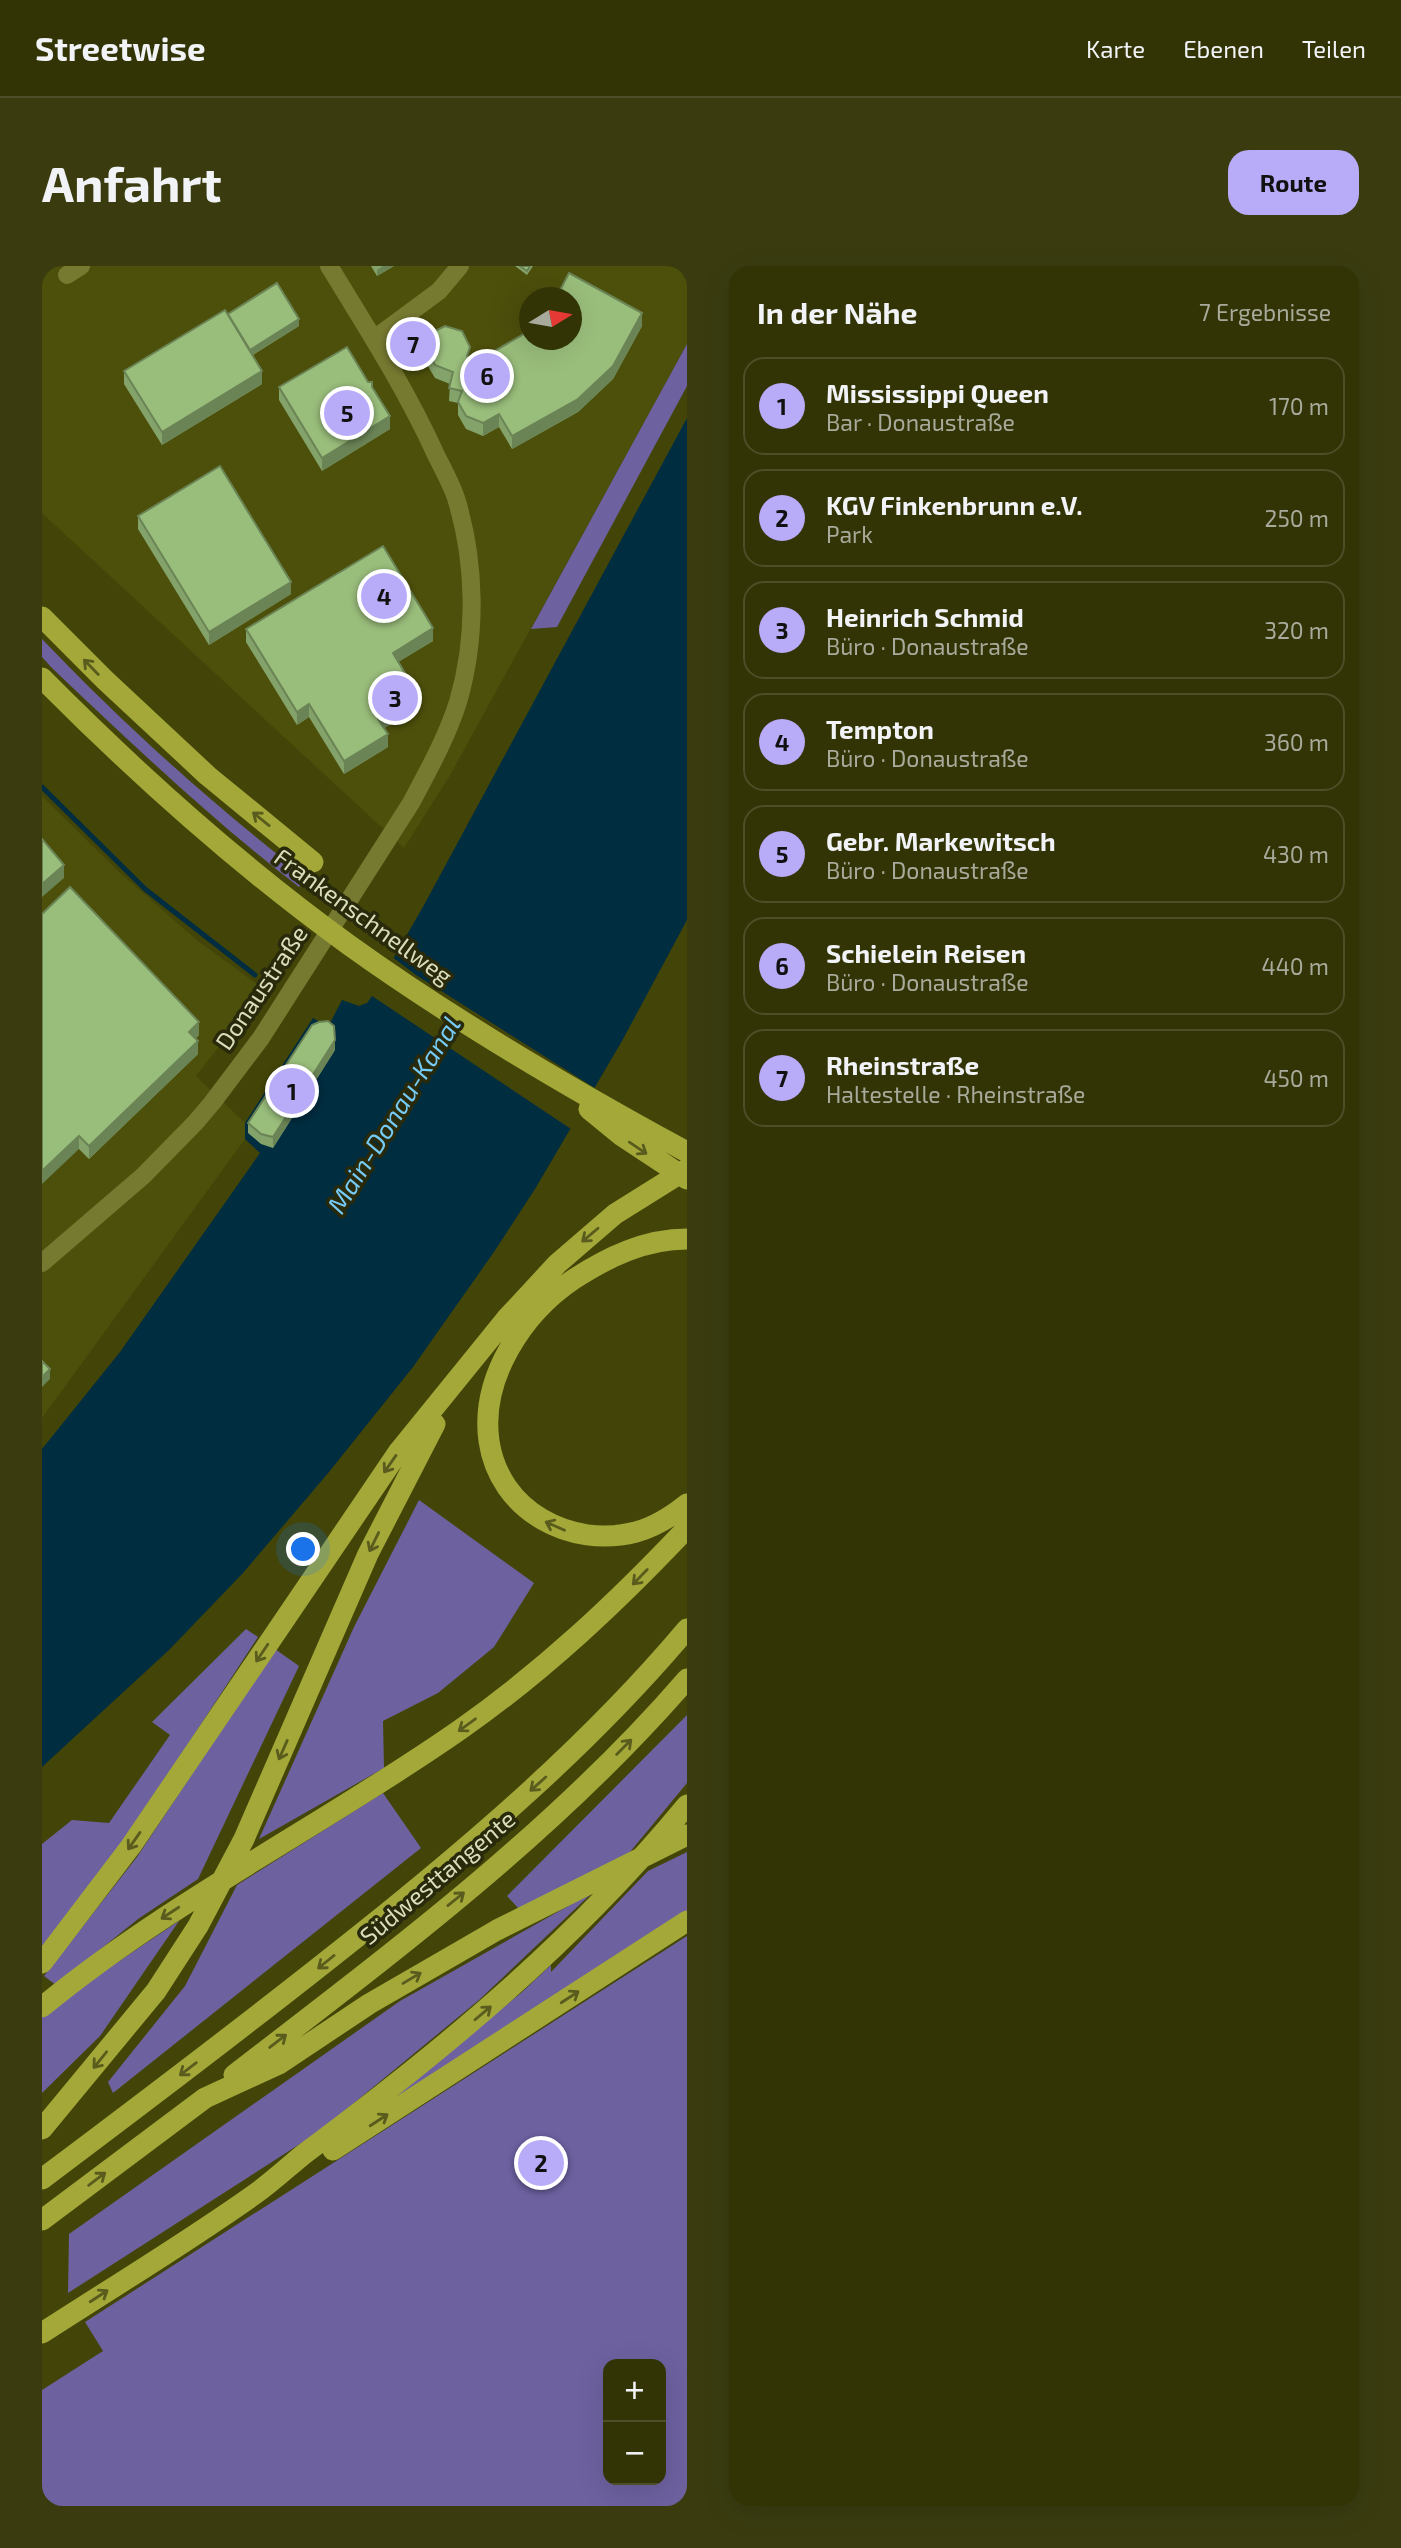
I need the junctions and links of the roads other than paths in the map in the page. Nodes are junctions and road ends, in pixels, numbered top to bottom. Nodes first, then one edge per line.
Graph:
1 (329, 266) edge
2 (460, 266) edge
3 (374, 339) junction
4 (42, 617) edge
5 (42, 678) edge
6 (313, 862) dead end
7 (547, 1073) junction
8 (687, 1152) edge
9 (684, 1174) edge
10 (687, 1239) edge
11 (42, 1263) edge
12 (463, 1373) junction
13 (687, 1504) edge
14 (687, 1528) edge
15 (687, 1629) edge
16 (687, 1679) edge
17 (687, 1805) edge
18 (687, 1835) edge
19 (687, 1921) edge
20 (42, 1963) edge
21 (42, 2007) edge
22 (205, 2098) junction
23 (42, 2129) edge
24 (42, 2179) edge
25 (258, 2192) junction
26 (42, 2220) edge
27 (42, 2333) edge

1 - 3 street, Donaustraße
2 - 3 street
3 - 11 street, Donaustraße
6 -> 4 highway, Frankenschnellweg
5 - 7 highway, Frankenschnellweg
7 - 8 highway, Frankenschnellweg
7 -> 9 highway
9 -> 12 highway
13 -> 10 highway
12 -> 20 highway
12 -> 23 highway
14 -> 21 highway
15 -> 24 highway, Südwesttangente
22 -> 16 highway, Südwesttangente
25 -> 17 highway
22 -> 18 highway
25 -> 19 highway
26 -> 22 highway
27 -> 25 highway

